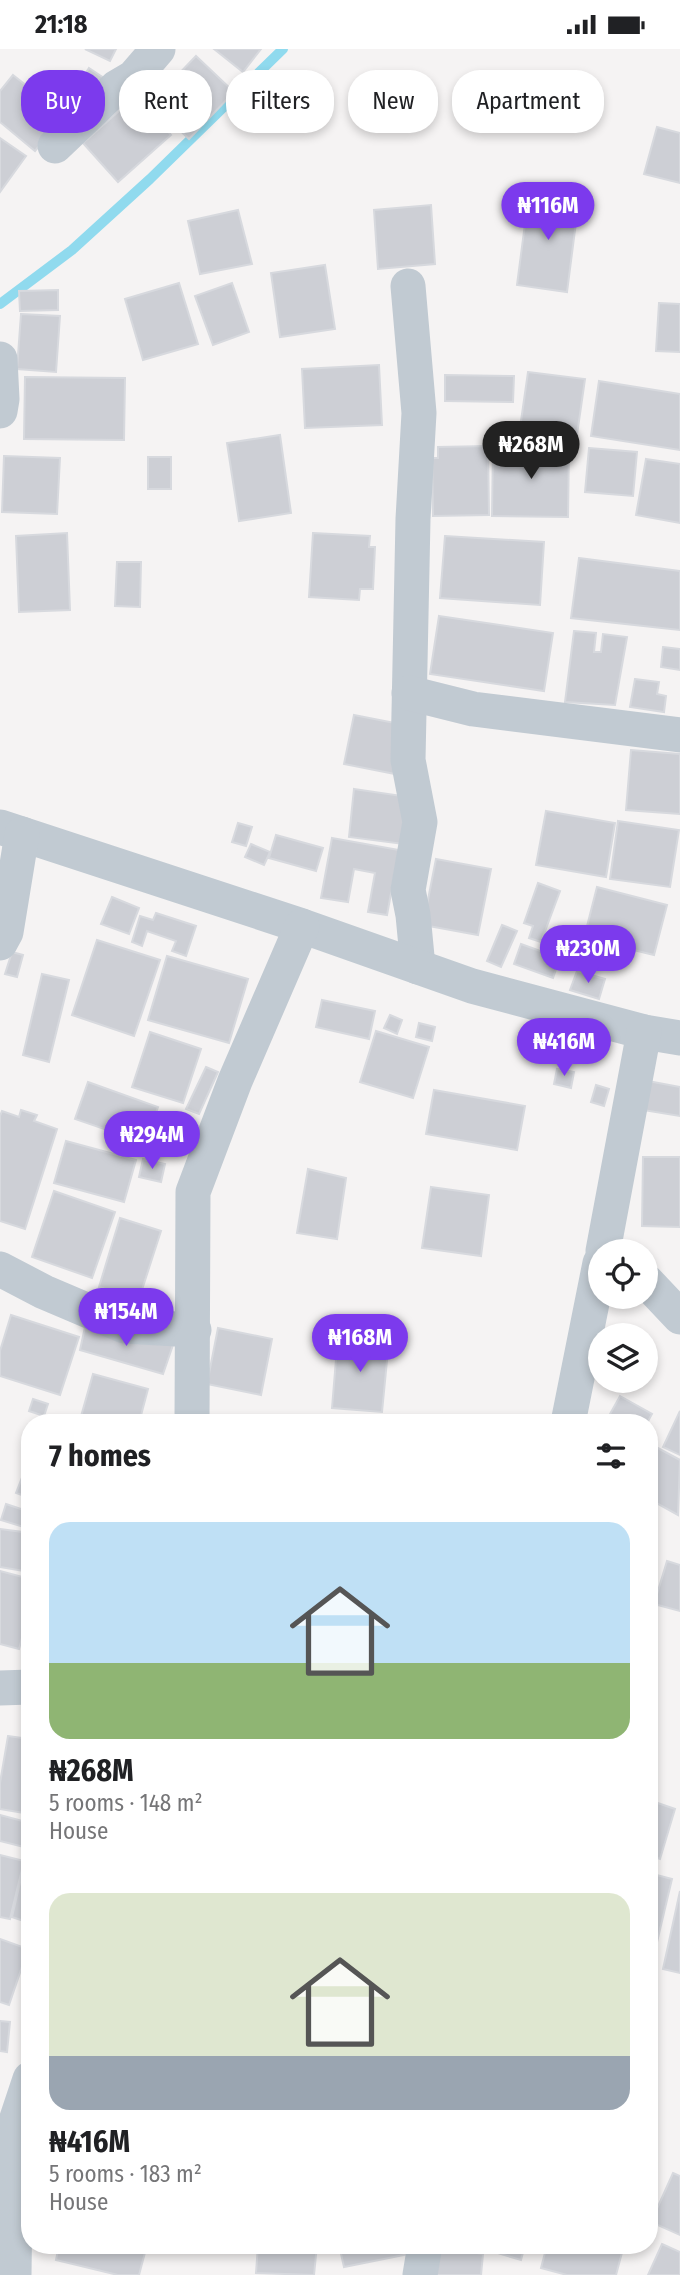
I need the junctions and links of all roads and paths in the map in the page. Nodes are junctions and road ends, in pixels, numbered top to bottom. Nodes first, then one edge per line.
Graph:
1 (158, 49) edge
2 (55, 146) dead end
3 (408, 286) dead end
4 (0, 359) edge
5 (0, 411) edge
6 (409, 693) junction
7 (680, 735) edge
8 (11, 831) edge
9 (302, 926) junction
10 (0, 943) edge
11 (418, 967) junction
12 (644, 1032) junction
13 (680, 1038) edge
14 (608, 1239) edge
15 (0, 1269) edge
16 (658, 1294) edge
17 (593, 1309) edge
18 (680, 1317) edge
19 (194, 1330) junction
20 (192, 1414) edge
21 (570, 1414) edge
22 (21, 1687) edge
23 (0, 1688) edge
24 (21, 2106) edge
25 (7, 2205) edge
26 (424, 2254) edge
27 (14, 2275) edge
28 (420, 2275) edge

1 - 2 street
3 - 6 street
4 - 5 street
6 - 7 street
6 - 11 street
8 - 9 street
8 - 10 street
9 - 11 street
9 - 19 street
11 - 12 street
12 - 13 street
12 - 14 street
15 - 19 street
16 - 18 street
17 - 21 street
19 - 20 street
22 - 23 street
24 - 25 street
25 - 27 street
26 - 28 street

